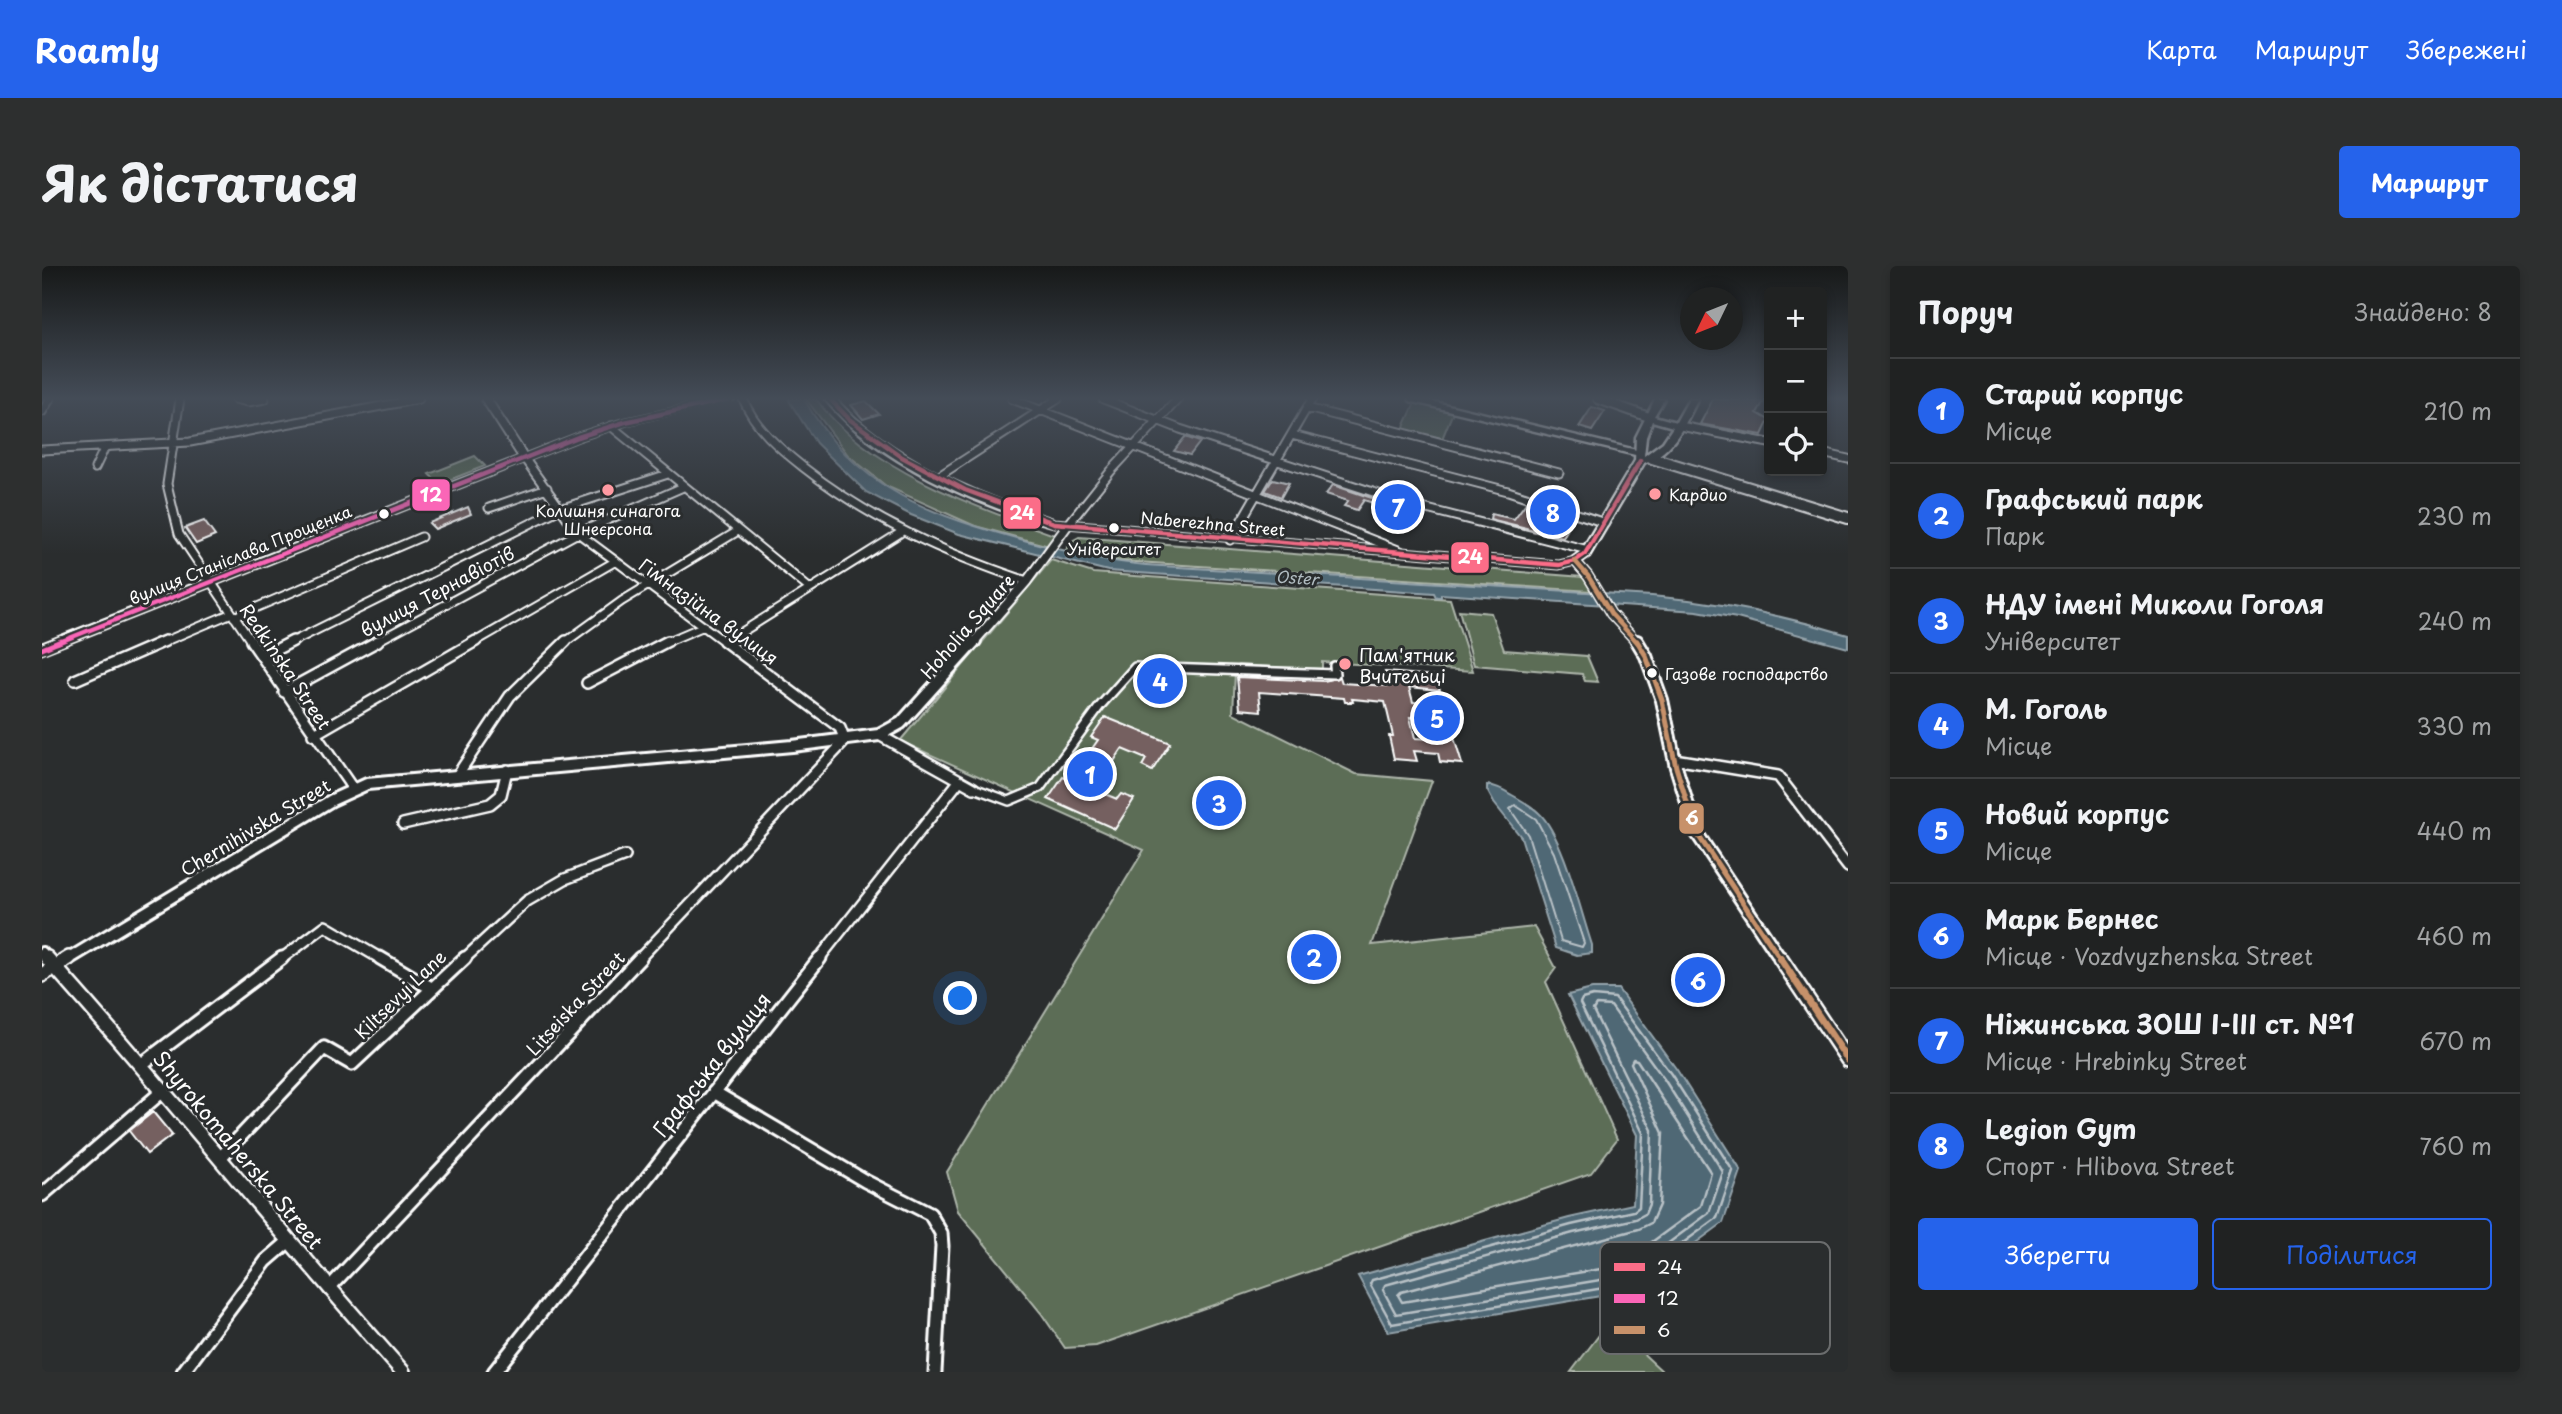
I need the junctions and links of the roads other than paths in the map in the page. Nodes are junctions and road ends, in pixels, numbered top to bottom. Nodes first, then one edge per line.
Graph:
1 (103, 451) edge
2 (173, 451) edge
3 (519, 451) edge
4 (544, 451) edge
5 (640, 451) edge
6 (784, 451) edge
7 (897, 451) edge
8 (978, 451) edge
9 (1128, 451) edge
10 (1144, 451) edge
11 (1246, 451) edge
12 (1283, 451) edge
13 (1352, 451) edge
14 (1472, 451) edge
15 (1628, 451) edge
16 (1642, 451) edge
17 (1652, 451) edge
18 (1827, 454) edge
19 (524, 458) junction
20 (1644, 458) junction
21 (1848, 459) edge
22 (1277, 461) junction
23 (95, 468) dead end
24 (1559, 473) dead end
25 (668, 474) junction
26 (939, 476) junction
27 (683, 487) junction
28 (547, 488) junction
29 (1257, 495) junction
30 (489, 508) dead end
31 (560, 509) junction
32 (1848, 518) edge
33 (1605, 523) junction
34 (1067, 526) junction
35 (738, 531) junction
36 (578, 533) junction
37 (900, 533) junction
38 (421, 537) dead end
39 (1230, 540) junction
40 (1409, 554) junction
41 (1583, 555) junction
42 (616, 561) junction
43 (1027, 581) junction
44 (211, 582) junction
45 (646, 584) junction
46 (810, 589) junction
47 (233, 615) junction
48 (704, 626) junction
49 (726, 642) junction
50 (42, 649) edge
51 (262, 657) junction
52 (1334, 666) dead end
53 (75, 680) dead end
54 (587, 683) dead end
55 (284, 692) junction
56 (313, 735) junction
57 (879, 735) junction
58 (845, 741) junction
59 (1674, 759) junction
60 (507, 771) junction
61 (458, 774) junction
62 (960, 780) junction
63 (974, 788) joint
64 (354, 789) junction
65 (403, 824) dead end
66 (625, 856) dead end
67 (1848, 867) edge
68 (42, 953) edge
69 (55, 968) junction
70 (42, 975) edge
71 (431, 988) junction
72 (1848, 1060) edge
73 (142, 1064) junction
74 (164, 1090) junction
75 (714, 1092) junction
76 (221, 1157) junction
77 (42, 1195) edge
78 (288, 1242) junction
79 (329, 1288) junction
80 (183, 1372) edge
81 (403, 1372) edge
82 (494, 1372) edge
83 (935, 1372) edge

1 - 23 street
2 - 44 street, Redkinska Street
3 - 19 street, Гімназійна вулиця
4 - 19 main road, вулиця Станіслава Прощенка
5 - 25 street
6 - 37 street
7 - 26 main road, Naberezhna Street
8 - 26 street
9 - 34 street
10 - 29 street
11 - 22 street
12 - 22 street
13 - 33 street
14 - 24 street
15 - 20 street
16 - 20 main road
17 - 20 main road
18 - 21 street
19 - 28 street, Гімназійна вулиця
19 - 44 main road, вулиця Станіслава Прощенка
20 - 32 main road
20 - 33 main road
22 - 29 street
22 - 41 street
25 - 27 street
25 - 31 street
26 - 34 main road, Naberezhna Street
27 - 35 street
27 - 36 street, вулиця Тернавіотів
28 - 30 street
28 - 31 street, Гімназійна вулиця
29 - 39 street
29 - 40 street
31 - 36 street, Гімназійна вулиця
31 - 51 street
33 - 41 main road
34 - 39 main road, Naberezhna Street
34 - 43 street, Hoholia Square
35 - 45 street
35 - 46 street
36 - 42 street, Гімназійна вулиця
36 - 55 street, вулиця Тернавіотів
37 - 43 street
37 - 46 street
38 - 47 street
39 - 40 main road, Naberezhna Street
40 - 41 main road, Naberezhna Street
41 - 59 street
42 - 45 street, Гімназійна вулиця
42 - 56 street
43 - 57 street, Hoholia Square
44 - 47 street, Redkinska Street
44 - 50 main road, вулиця Станіслава Прощенка
45 - 48 street, Гімназійна вулиця
45 - 61 street
46 - 49 street
47 - 51 street, Redkinska Street
47 - 53 street
48 - 49 street, Гімназійна вулиця
48 - 54 street
49 - 58 street, Гімназійна вулиця
51 - 55 street, Redkinska Street
52 - 63 street
55 - 56 street, Redkinska Street
56 - 64 street, Redkinska Street
57 - 58 street, Chernihivska Street
57 - 62 street
58 - 60 street, Chernihivska Street
58 - 79 street, Litseiska Street
59 - 67 street
59 - 72 street
60 - 61 street, Chernihivska Street
60 - 65 street
61 - 64 street, Chernihivska Street
62 - 63 street
62 - 75 street, Графська вулиця
64 - 69 street, Chernihivska Street
66 - 71 street, Kiltsevyi Lane
68 - 69 street, Shyrokomaherska Street
69 - 70 street, Chernihivska Street
69 - 73 street, Shyrokomaherska Street
71 - 73 street, Kiltsevyi Lane
71 - 76 street, Kiltsevyi Lane
73 - 74 street, Shyrokomaherska Street
74 - 76 street, Shyrokomaherska Street
74 - 77 street
75 - 82 street, Графська вулиця
75 - 83 street
76 - 78 street, Shyrokomaherska Street
78 - 79 street, Shyrokomaherska Street
78 - 80 street
79 - 81 street, Shyrokomaherska Street

